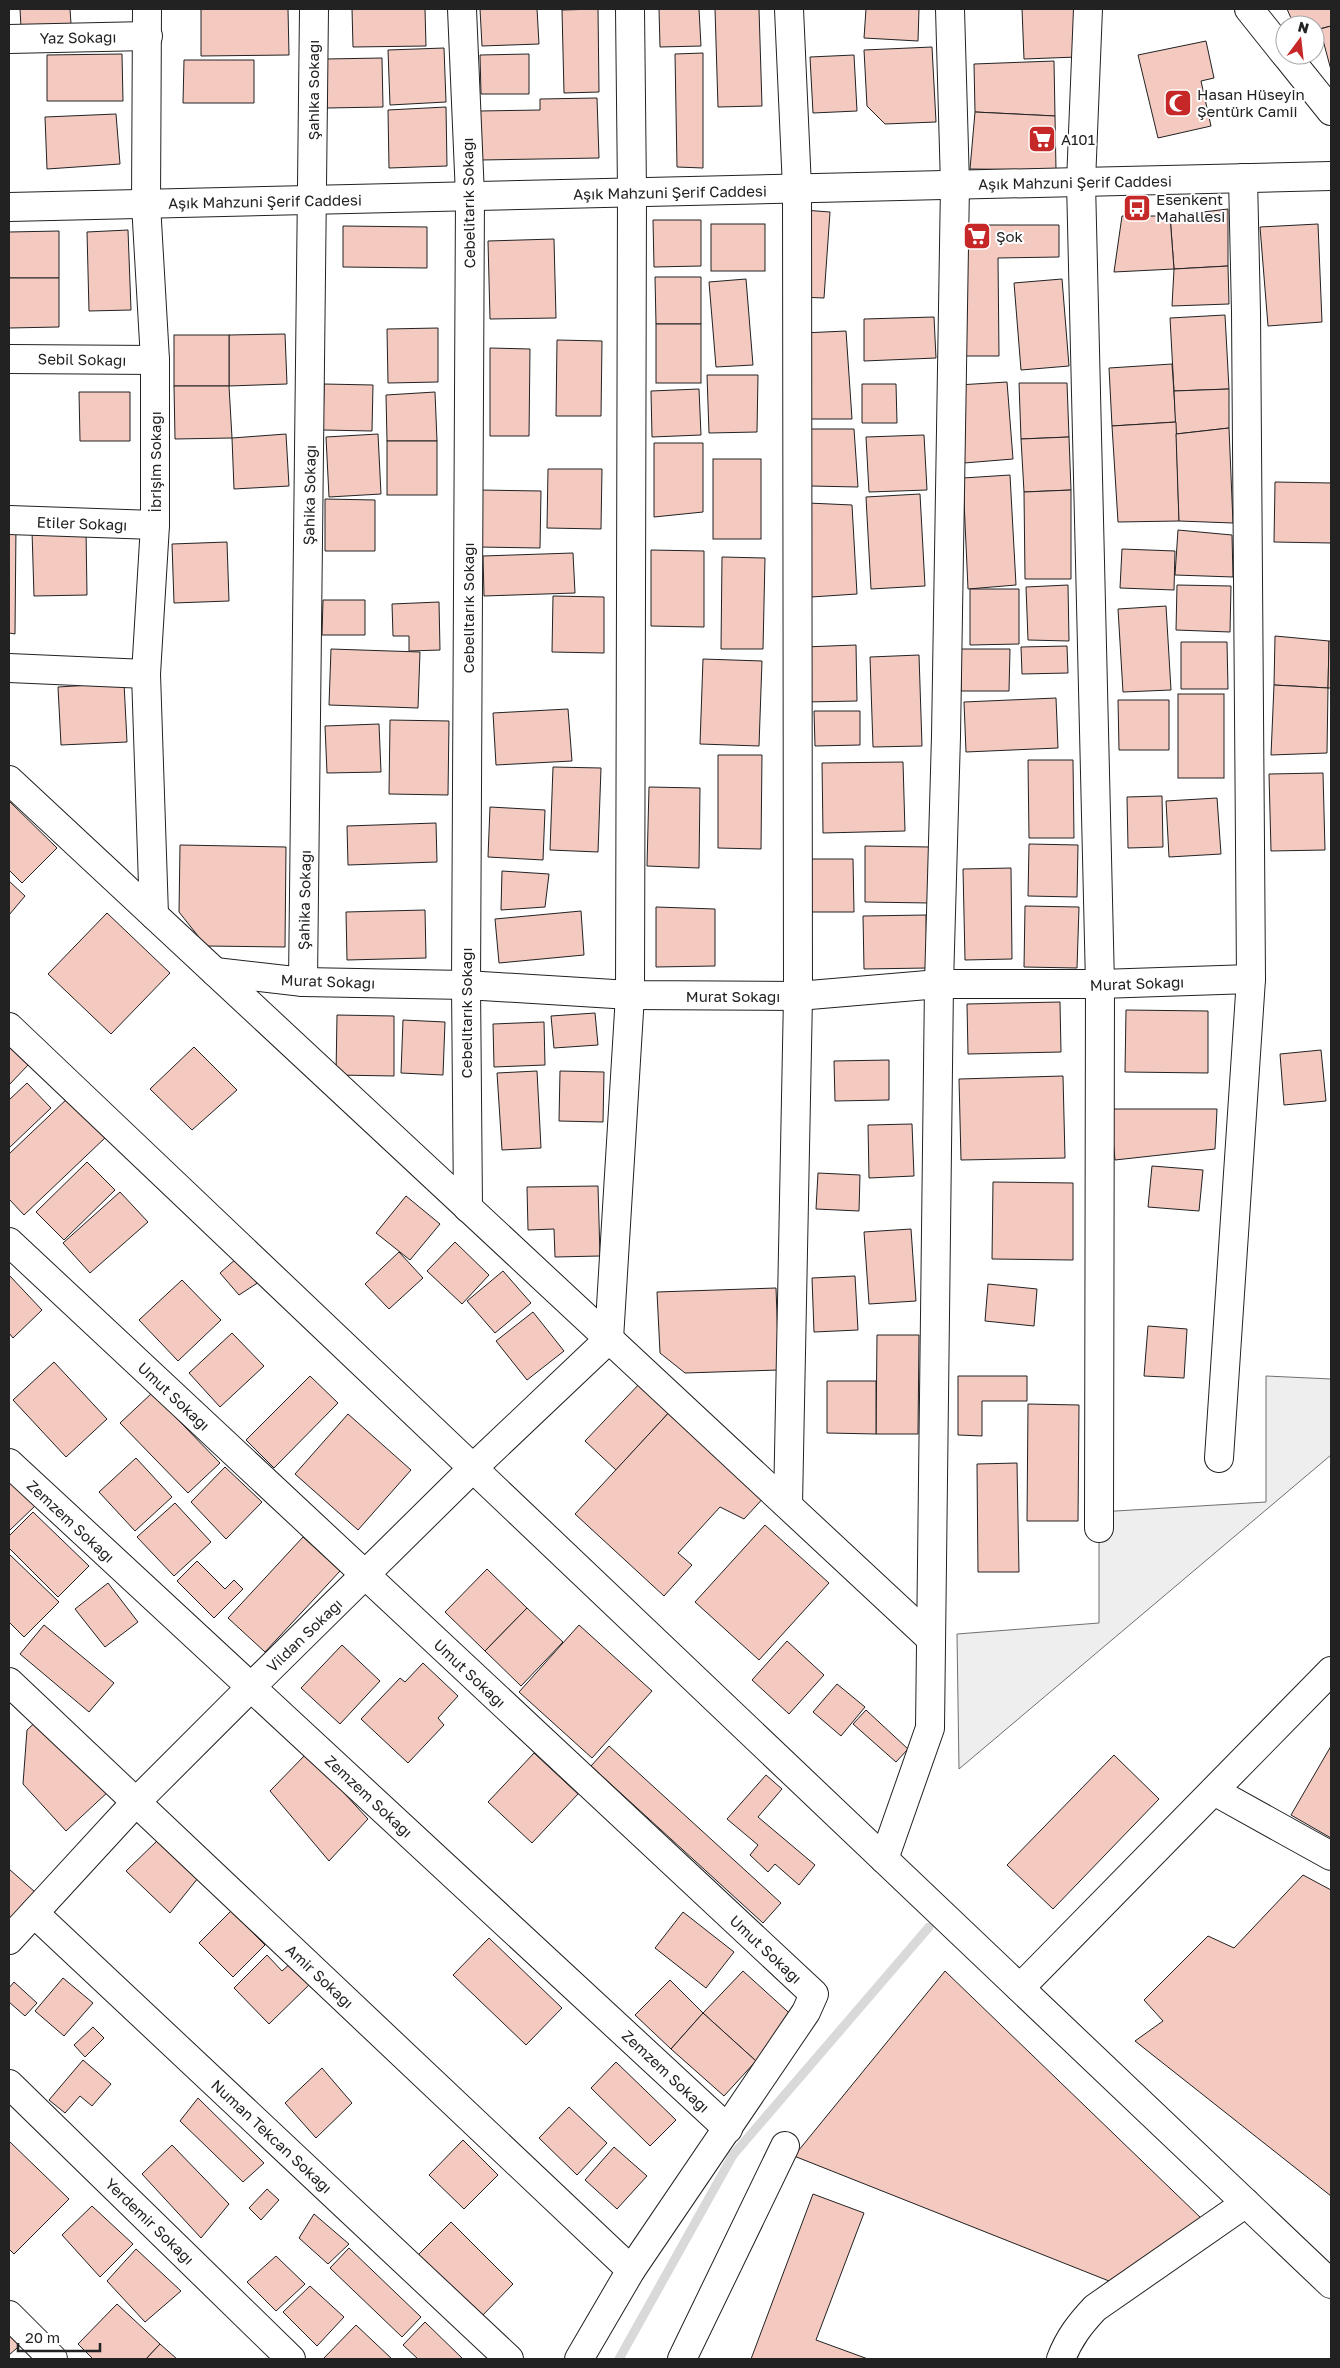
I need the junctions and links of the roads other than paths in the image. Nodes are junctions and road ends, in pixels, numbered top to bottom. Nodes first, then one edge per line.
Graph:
1 (147, 9) edge
2 (314, 9) edge
3 (462, 9) edge
4 (630, 9) edge
5 (789, 9) edge
6 (950, 9) edge
7 (1088, 9) edge
8 (1249, 9) edge
9 (148, 36) junction
10 (9, 39) edge
11 (1275, 41) edge
12 (1295, 65) edge
13 (1331, 111) edge
14 (1331, 176) edge
15 (1243, 178) junction
16 (1081, 182) junction
17 (956, 185) junction
18 (797, 188) junction
19 (632, 192) junction
20 (470, 196) junction
21 (313, 200) junction
22 (146, 204) junction
23 (9, 207) edge
24 (9, 359) edge
25 (154, 360) junction
26 (9, 520) edge
27 (155, 525) junction
28 (9, 668) edge
29 (146, 674) junction
30 (9, 780) edge
31 (154, 915) junction
32 (215, 972) junction
33 (1251, 979) junction
34 (303, 982) junction
35 (939, 984) junction
36 (1100, 984) junction
37 (466, 985) junction
38 (630, 995) junction
39 (798, 996) junction
40 (9, 1027) edge
41 (468, 1208) junction
42 (9, 1242) edge
43 (609, 1339) junction
44 (1219, 1458) dead end
45 (9, 1463) edge
46 (473, 1468) junction
47 (788, 1506) junction
48 (1099, 1528) dead end
49 (365, 1575) junction
50 (930, 1638) junction
51 (1331, 1671) edge
52 (9, 1682) edge
53 (251, 1687) junction
54 (1214, 1791) junction
55 (136, 1802) junction
56 (1331, 1856) edge
57 (884, 1859) junction
58 (34, 1913) junction
59 (9, 1940) edge
60 (1020, 1988) junction
61 (9, 2084) edge
62 (728, 2128) junction
63 (785, 2146) dead end
64 (1246, 2203) junction
65 (631, 2270) junction
66 (1331, 2284) edge
67 (9, 2315) edge
68 (53, 2359) edge
69 (291, 2359) edge
70 (510, 2359) edge
71 (579, 2359) edge
72 (682, 2359) edge
73 (1061, 2359) edge

1 - 9 street, İbrişim Sokağı
2 - 21 street, Şahika Sokağı
3 - 20 street, Cebelitarık Sokağı
4 - 19 street
5 - 18 street
6 - 17 street
7 - 16 street
8 - 11 street
9 - 10 street, Yaz Sokağı
9 - 22 street, İbrişim Sokağı
12 - 13 street
14 - 15 street, Aşık Mahzuni Şerif Caddesi
15 - 16 street, Aşık Mahzuni Şerif Caddesi
15 - 33 street
16 - 17 street, Aşık Mahzuni Şerif Caddesi
16 - 36 street
17 - 18 street, Aşık Mahzuni Şerif Caddesi
17 - 35 street
18 - 19 street, Aşık Mahzuni Şerif Caddesi
18 - 39 street
19 - 20 street, Aşık Mahzuni Şerif Caddesi
19 - 38 street
20 - 21 street, Aşık Mahzuni Şerif Caddesi
20 - 37 street, Cebelitarık Sokağı
21 - 22 street, Aşık Mahzuni Şerif Caddesi
21 - 34 street, Şahika Sokağı
22 - 23 street, Aşık Mahzuni Şerif Caddesi
22 - 25 street, İbrişim Sokağı
24 - 25 street, Sebil Sokağı
25 - 27 street, İbrişim Sokağı
26 - 27 street, Etiler Sokağı
27 - 29 street, İbrişim Sokağı
28 - 29 street
29 - 31 street, İbrişim Sokağı
30 - 31 street
31 - 32 street
32 - 34 street, Murat Sokağı
32 - 41 street
33 - 36 street, Murat Sokağı
33 - 44 street
34 - 37 street, Murat Sokağı
35 - 36 street, Murat Sokağı
35 - 39 street, Murat Sokağı
35 - 50 street
36 - 48 street
37 - 38 street, Murat Sokağı
37 - 41 street, Cebelitarık Sokağı
38 - 39 street, Murat Sokağı
38 - 43 street
39 - 47 street
40 - 46 street
41 - 43 street
42 - 49 street, Umut Sokağı
43 - 46 street, Vildan Sokağı
43 - 47 street
45 - 53 street, Zemzem Sokağı
46 - 49 street, Vildan Sokağı
46 - 57 street
47 - 50 street
49 - 53 street, Vildan Sokağı
49 - 62 street, Umut Sokağı
50 - 57 street
51 - 54 street
52 - 55 street, Amir Sokağı
53 - 55 street, Vildan Sokağı
53 - 62 street, Zemzem Sokağı
54 - 56 street
54 - 60 street
55 - 58 street, Vildan Sokağı
55 - 65 street, Amir Sokağı
57 - 60 street
58 - 59 street, Vildan Sokağı
58 - 70 street, Numan Tekcan Sokağı
60 - 64 street
61 - 69 street, Yerdemir Sokağı
62 - 65 street
63 - 72 street
64 - 66 street
64 - 73 street
65 - 71 street
67 - 68 street

